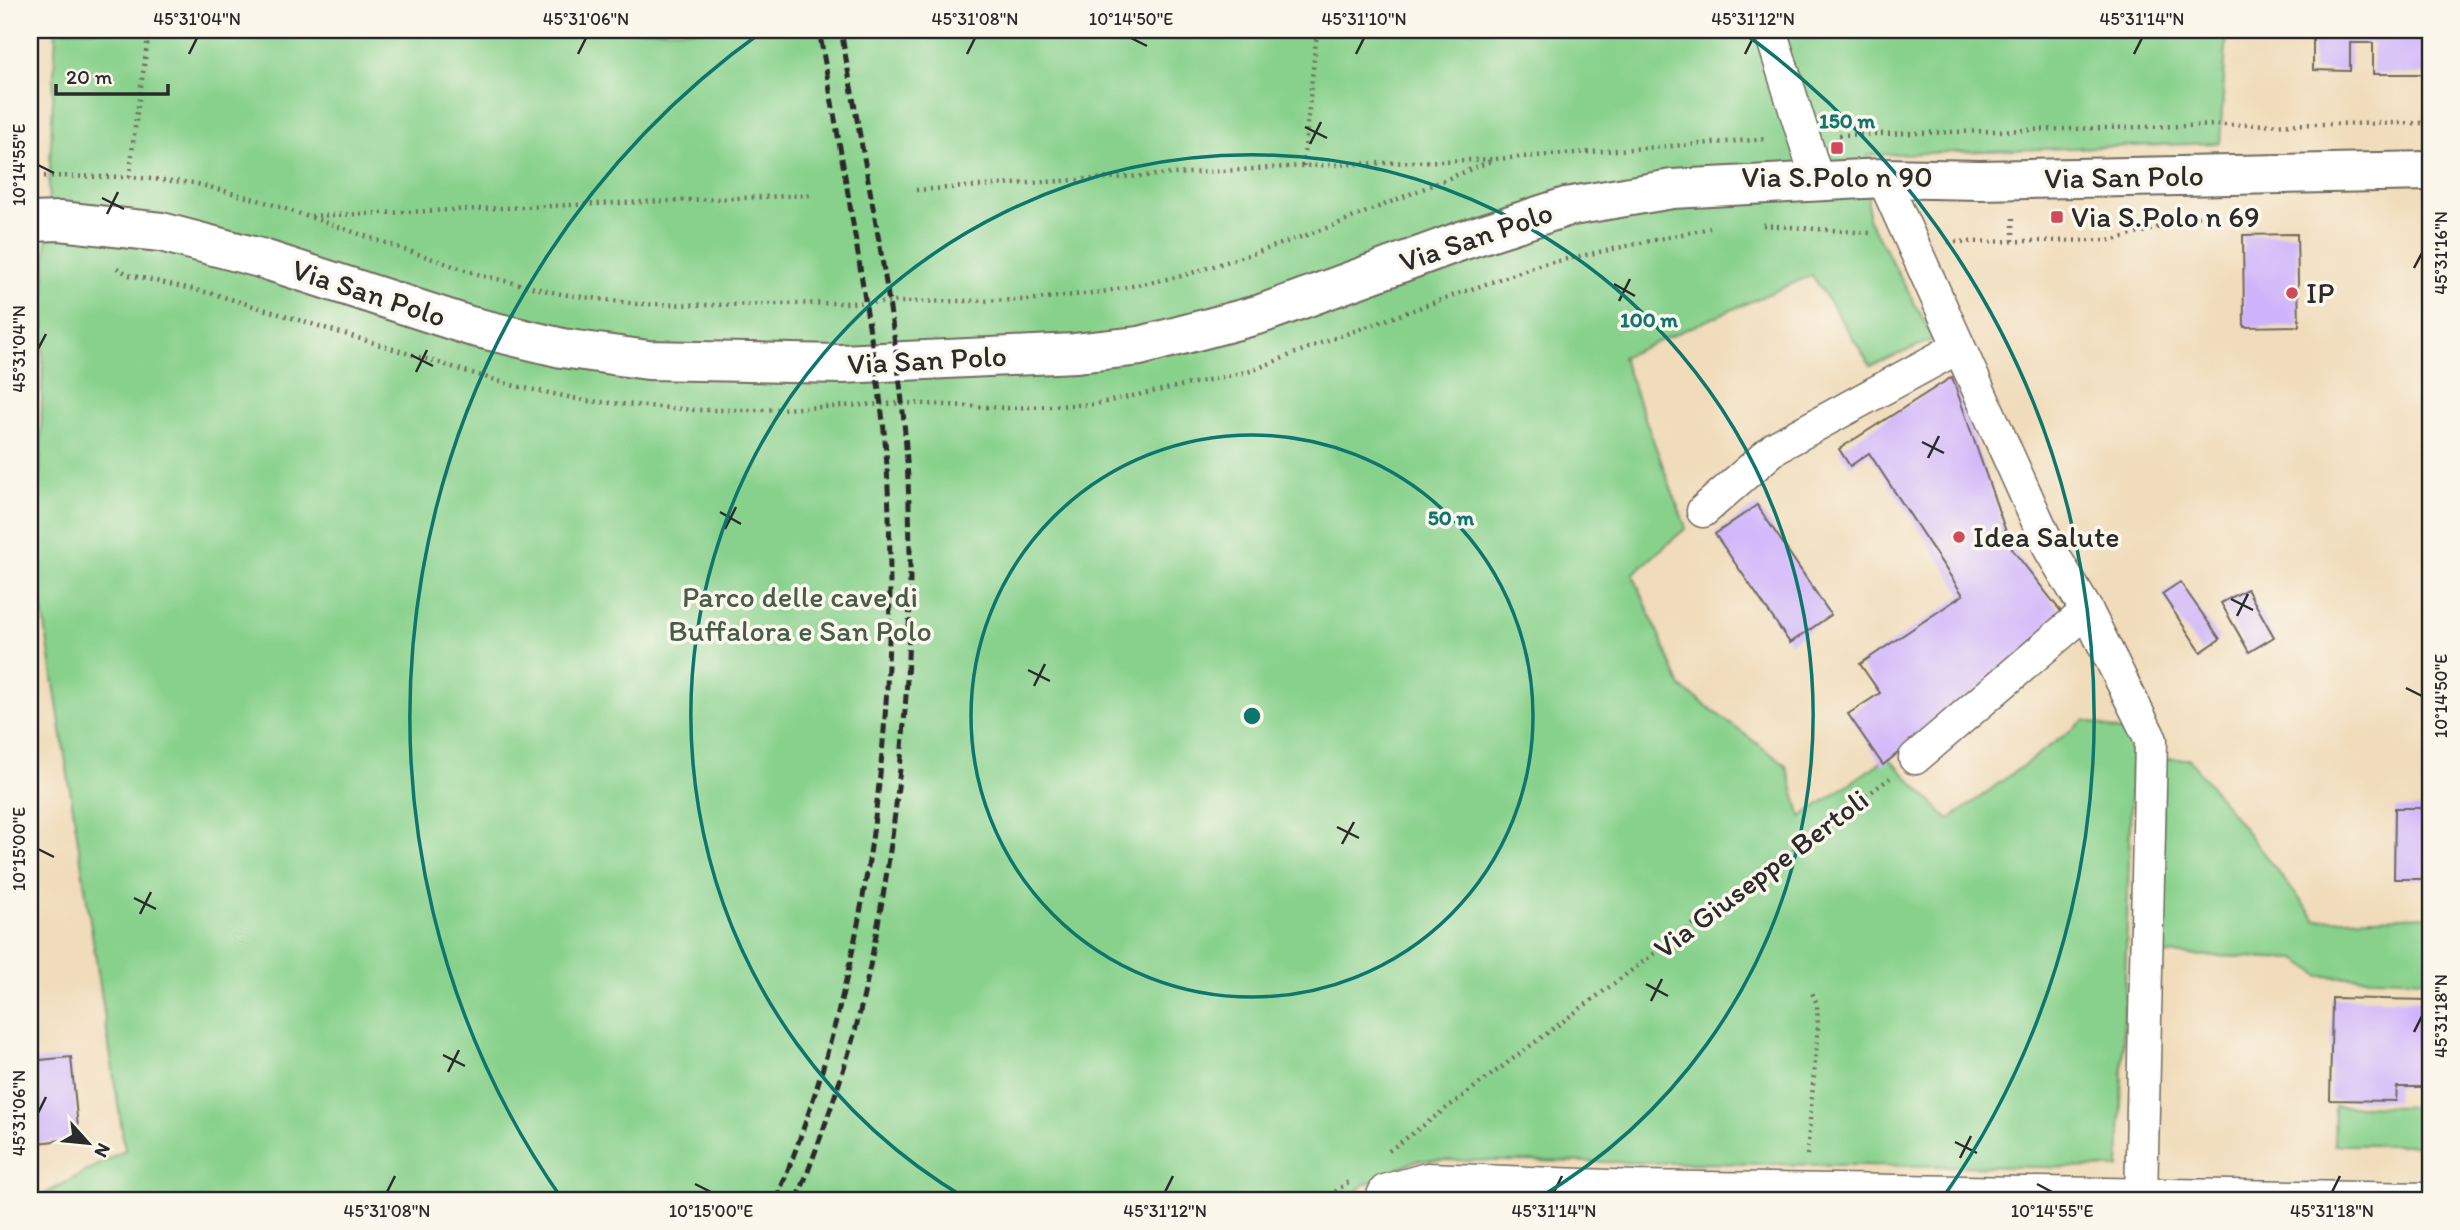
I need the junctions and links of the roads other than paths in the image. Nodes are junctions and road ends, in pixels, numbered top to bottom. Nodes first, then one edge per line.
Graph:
1 (1770, 30) edge
2 (2430, 171) edge
3 (1883, 178) junction
4 (1818, 182) junction
5 (30, 222) edge
6 (1959, 347) junction
7 (1703, 511) dead end
8 (2087, 611) junction
9 (1915, 758) road end
10 (1636, 1194) edge
11 (2141, 1197) edge
12 (2430, 1199) edge
13 (1381, 1200) edge

1 - 4 street
2 - 3 main road, Via San Polo
3 - 4 main road, Via San Polo
3 - 6 street
4 - 5 main road, Via San Polo
6 - 7 street
6 - 8 street
8 - 9 street
8 - 11 street
10 - 11 street
10 - 13 street
11 - 12 street

